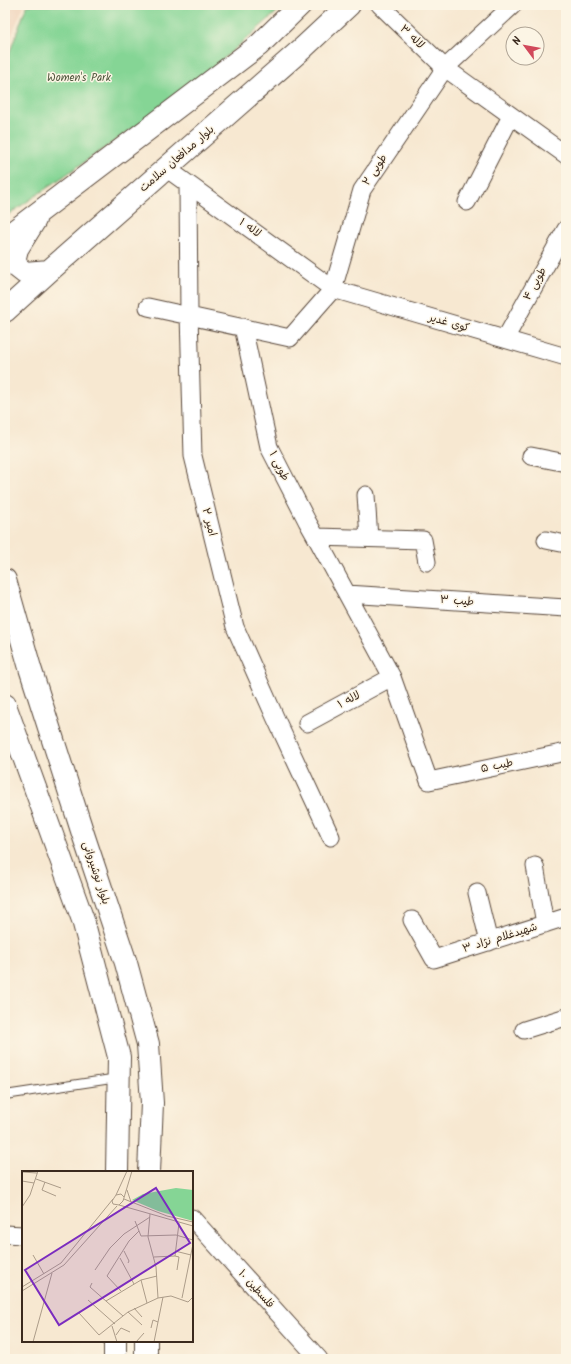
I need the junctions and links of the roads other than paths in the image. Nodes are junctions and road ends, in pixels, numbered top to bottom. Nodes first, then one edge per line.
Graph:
1 (300, 5) edge
2 (349, 5) edge
3 (380, 5) edge
4 (513, 5) edge
5 (445, 68) junction
6 (511, 116) junction
7 (564, 150) edge
8 (166, 168) junction
9 (188, 184) junction
10 (467, 202) dead end
11 (41, 211) junction
12 (566, 229) edge
13 (5, 238) edge
14 (49, 271) junction
15 (332, 289) junction
16 (148, 307) dead end
17 (5, 311) edge
18 (189, 315) junction
19 (243, 327) junction
20 (505, 339) junction
21 (566, 357) edge
22 (531, 456) dead end
23 (566, 463) edge
24 (366, 495) dead end
25 (316, 537) junction
26 (369, 538) junction
27 (546, 540) dead end
28 (566, 544) edge
29 (427, 562) dead end
30 (5, 580) edge
31 (347, 594) junction
32 (566, 608) edge
33 (392, 677) junction
34 (5, 705) edge
35 (307, 723) dead end
36 (566, 752) edge
37 (429, 781) joint
38 (331, 837) dead end
39 (535, 866) dead end
40 (477, 893) dead end
41 (566, 917) edge
42 (412, 920) dead end
43 (545, 924) junction
44 (489, 942) junction
45 (566, 1017) edge
46 (524, 1030) dead end
47 (119, 1078) junction
48 (5, 1095) edge
49 (117, 1171) edge
50 (149, 1171) edge
51 (193, 1219) edge
52 (5, 1234) edge
53 (22, 1235) edge
54 (115, 1342) edge
55 (146, 1342) edge
56 (115, 1359) edge
57 (146, 1359) edge
58 (319, 1359) edge

1 - 11 main road
2 - 8 main road, بلوار مدافعان سلامت
3 - 5 street, لاله ۳
4 - 5 street, طوبی ۲
5 - 6 street, لاله ۳
5 - 15 street, طوبی ۲
6 - 7 street, لاله ۳
6 - 10 street
8 - 9 street, لاله ۱
8 - 14 main road, بلوار مدافعان سلامت
9 - 15 street, لاله ۱
9 - 18 street, امیر ۲
11 - 13 main road
11 - 14 main road
12 - 20 street, طوبی ۴
14 - 17 main road, بلوار مدافعان سلامت
15 - 19 street, طوبی ۲
15 - 20 street, کوی غدیر
16 - 18 street
18 - 19 street
18 - 38 street, امیر ۲
19 - 25 street, طوبی ۱
20 - 21 street, کوی غدیر
22 - 23 street
24 - 26 street
25 - 26 street
25 - 31 street, طوبی ۱
26 - 29 street
27 - 28 street
30 - 50 main road, بلوار نوشیروانی
31 - 32 street, طیب ۳
31 - 33 street, طوبی ۱
33 - 35 street, لاله ۱
33 - 37 street, طوبی ۱
34 - 47 main road
36 - 37 street, طیب ۵
39 - 43 street
40 - 44 street
41 - 43 street, شهیدغلام نژاد ۳
42 - 44 street, شهیدغلام نژاد ۳
43 - 44 street, شهیدغلام نژاد ۳
45 - 46 street
47 - 48 lane
47 - 49 main road
51 - 58 street, فلسطین ۱۰
52 - 53 street
54 - 56 main road
55 - 57 main road

